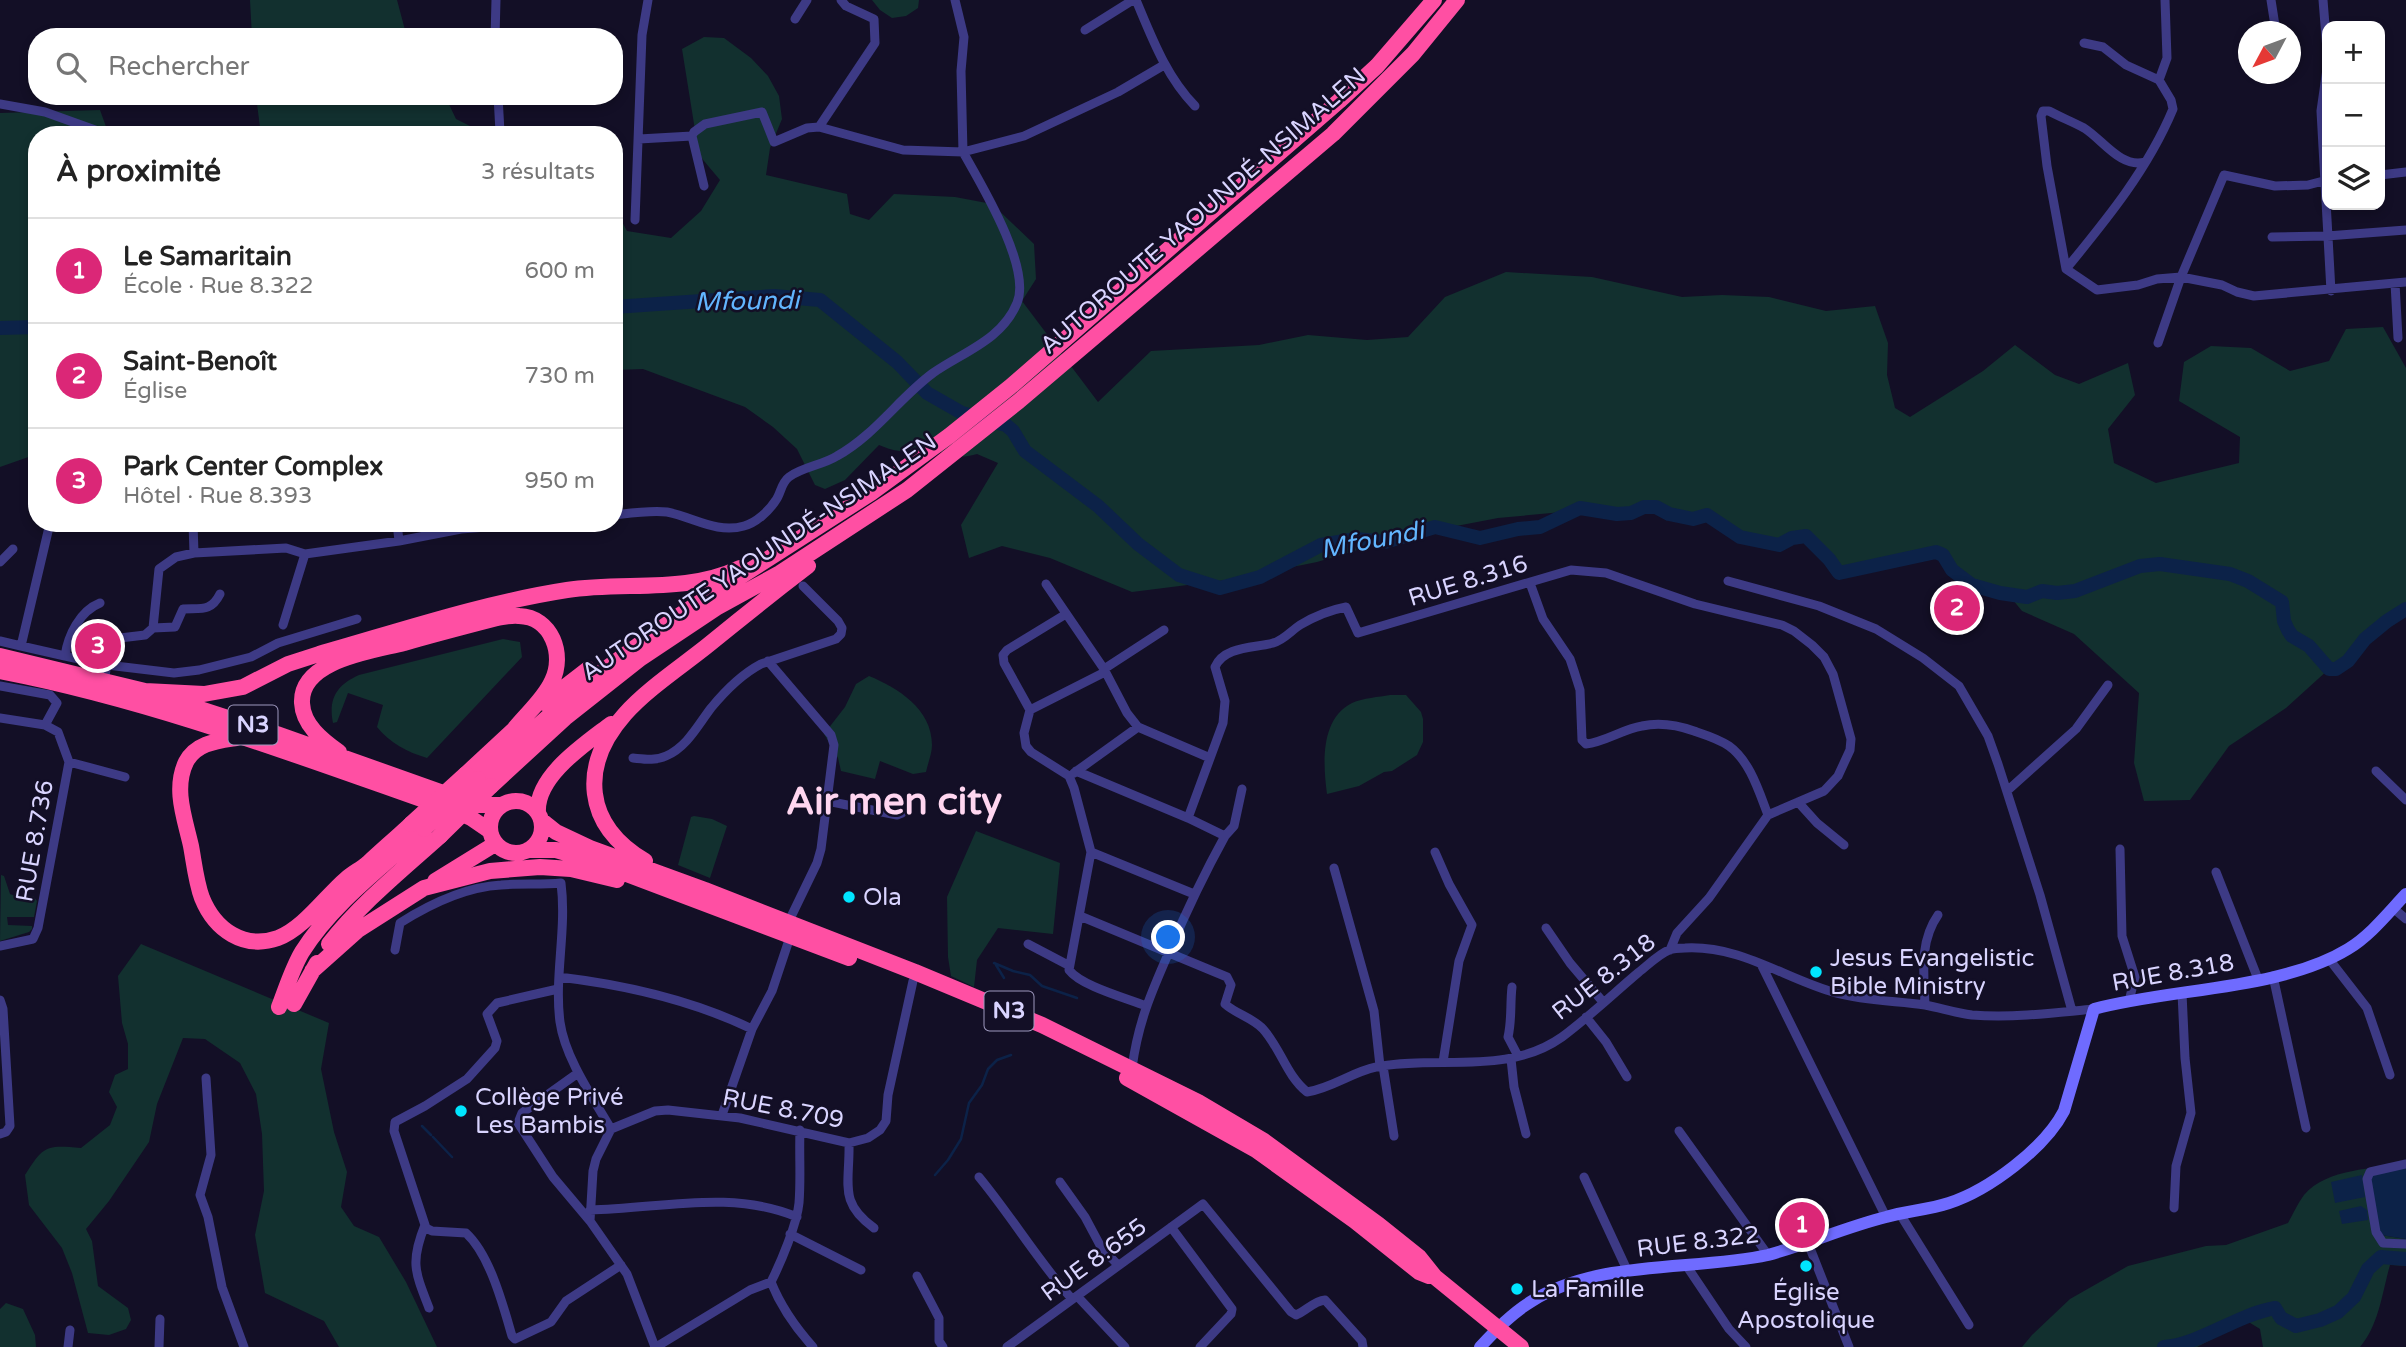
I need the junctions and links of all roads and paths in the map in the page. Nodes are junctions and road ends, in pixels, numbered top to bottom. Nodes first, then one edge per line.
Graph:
1 (496, 0) edge
2 (648, 0) edge
3 (807, 0) edge
4 (841, 0) edge
5 (955, 0) edge
6 (1134, 0) edge
7 (1434, 0) edge
8 (1457, 0) edge
9 (2165, 0) edge
10 (2271, 0) edge
11 (2323, 0) edge
12 (795, 19) dead end
13 (2274, 21) edge
14 (2325, 21) edge
15 (495, 28) edge
16 (1086, 30) dead end
17 (2084, 43) dead end
18 (1164, 65) junction
19 (2159, 80) junction
20 (2324, 84) edge
21 (0, 104) edge
22 (498, 105) edge
23 (1195, 106) dead end
24 (84, 126) edge
25 (500, 126) edge
26 (819, 127) junction
27 (692, 136) junction
28 (639, 139) junction
29 (2324, 147) edge
30 (963, 152) junction
31 (2145, 162) junction
32 (2406, 172) edge
33 (2385, 174) edge
34 (2322, 181) edge
35 (704, 186) dead end
36 (2327, 210) edge
37 (635, 220) dead end
38 (2406, 230) edge
39 (2327, 236) junction
40 (2272, 237) dead end
41 (2066, 269) junction
42 (2181, 277) junction
43 (2406, 282) edge
44 (2395, 283) junction
45 (2331, 290) junction
46 (2398, 338) dead end
47 (2158, 343) dead end
48 (1014, 394) junction
49 (953, 443) junction
50 (907, 490) junction
51 (623, 514) edge
52 (819, 527) junction
53 (48, 532) edge
54 (193, 532) edge
55 (398, 532) edge
56 (436, 532) edge
57 (399, 541) junction
58 (13, 549) dead end
59 (194, 553) junction
60 (305, 554) junction
61 (0, 562) edge
62 (1728, 581) dead end
63 (1530, 583) junction
64 (1045, 584) dead end
65 (803, 586) dead end
66 (220, 594) dead end
67 (100, 603) dead end
68 (1066, 614) junction
69 (677, 617) junction
70 (357, 619) dead end
71 (283, 625) dead end
72 (153, 628) junction
73 (1164, 630) dead end
74 (0, 641) edge
75 (21, 646) junction
76 (0, 656) edge
77 (65, 656) junction
78 (768, 661) junction
79 (1104, 670) junction
80 (0, 671) edge
81 (106, 673) junction
82 (2108, 685) dead end
83 (0, 686) edge
84 (145, 691) junction
85 (1030, 710) junction
86 (626, 712) junction
87 (0, 718) edge
88 (45, 725) junction
89 (1138, 727) junction
90 (515, 728) junction
91 (243, 737) junction
92 (633, 758) dead end
93 (1210, 758) junction
94 (69, 762) junction
95 (352, 762) junction
96 (2376, 771) dead end
97 (1072, 774) junction
98 (125, 777) dead end
99 (478, 780) junction
100 (1242, 789) dead end
101 (2007, 791) junction
102 (2406, 800) edge
103 (827, 802) junction
104 (1798, 802) junction
105 (501, 805) junction
106 (902, 813) dead end
107 (1768, 815) junction
108 (540, 816) junction
109 (1188, 818) junction
110 (418, 827) junction
111 (1225, 836) junction
112 (493, 837) junction
113 (1844, 845) dead end
114 (2120, 849) dead end
115 (528, 850) junction
116 (1091, 852) junction
117 (1436, 852) dead end
118 (366, 865) junction
119 (1334, 868) dead end
120 (2216, 872) dead end
121 (424, 888) junction
122 (1194, 894) junction
123 (2406, 894) edge
124 (704, 897) junction
125 (2393, 908) junction
126 (1938, 915) dead end
127 (1080, 916) junction
128 (2406, 919) edge
129 (1546, 929) dead end
130 (789, 930) junction
131 (1028, 944) dead end
132 (0, 946) edge
133 (395, 950) dead end
134 (1670, 950) junction
135 (1168, 953) junction
136 (2329, 959) junction
137 (1760, 962) junction
138 (1068, 965) junction
139 (312, 971) junction
140 (2273, 976) junction
141 (559, 977) junction
142 (2258, 979) junction
143 (913, 981) junction
144 (1512, 987) dead end
145 (558, 989) junction
146 (2182, 993) junction
147 (0, 1000) edge
148 (2129, 1001) junction
149 (1603, 1002) junction
150 (287, 1005) junction
151 (1926, 1005) junction
152 (1146, 1006) junction
153 (2094, 1009) junction
154 (2072, 1011) junction
155 (1586, 1017) junction
156 (752, 1030) junction
157 (1514, 1058) junction
158 (1443, 1062) junction
159 (1381, 1066) junction
160 (1132, 1068) junction
161 (578, 1073) junction
162 (2390, 1075) dead end
163 (1627, 1077) dead end
164 (206, 1078) dead end
165 (722, 1115) junction
166 (2306, 1128) dead end
167 (611, 1129) junction
168 (800, 1130) junction
169 (1679, 1131) dead end
170 (0, 1134) edge
171 (1525, 1134) dead end
172 (1394, 1136) dead end
173 (849, 1143) junction
174 (2406, 1164) edge
175 (979, 1177) dead end
176 (1584, 1177) dead end
177 (1060, 1182) dead end
178 (2174, 1208) dead end
179 (1900, 1214) junction
180 (590, 1216) junction
181 (797, 1217) junction
182 (1886, 1217) junction
183 (425, 1225) junction
184 (1171, 1227) junction
185 (874, 1228) dead end
186 (790, 1234) junction
187 (1808, 1243) junction
188 (2406, 1244) edge
189 (1768, 1255) junction
190 (621, 1265) junction
191 (1118, 1265) junction
192 (1686, 1265) junction
193 (861, 1270) dead end
194 (1628, 1272) junction
195 (917, 1276) dead end
196 (1435, 1278) junction
197 (771, 1282) junction
198 (1074, 1298) junction
199 (429, 1308) dead end
200 (160, 1319) dead end
201 (1969, 1325) dead end
202 (1498, 1328) junction
203 (70, 1330) dead end
204 (68, 1347) edge
205 (159, 1347) edge
206 (244, 1347) edge
207 (655, 1347) edge
208 (813, 1347) edge
209 (943, 1347) edge
210 (1007, 1347) edge
211 (1125, 1347) edge
212 (1200, 1347) edge
213 (1363, 1347) edge
214 (1480, 1347) edge
215 (1521, 1347) edge
216 (1746, 1347) edge
217 (1849, 1347) edge

1 - 15 street
2 - 28 street
3 - 12 street
4 - 26 street
5 - 30 street
6 - 16 street
6 - 18 street
7 - 48 highway, AUTOROUTE YAOUNDÉ-NSIMALEN
8 - 48 highway, AUTOROUTE YAOUNDÉ-NSIMALEN
9 - 19 street
10 - 13 street
11 - 14 street
17 - 19 street
18 - 23 street
18 - 30 street
19 - 31 street
20 - 29 street
21 - 24 street
22 - 25 street
26 - 27 street
26 - 30 street
27 - 28 street
27 - 35 street
28 - 37 street
30 - 51 street
31 - 41 street
31 - 41 street
32 - 33 street
34 - 42 street
36 - 39 street
38 - 39 street
39 - 40 street
39 - 45 street
41 - 42 street
42 - 45 street
42 - 47 street
43 - 44 street
44 - 45 street
44 - 46 street
48 - 49 highway, AUTOROUTE YAOUNDÉ-NSIMALEN
49 - 50 highway, AUTOROUTE YAOUNDÉ-NSIMALEN
49 - 52 highway, AUTOROUTE YAOUNDÉ-NSIMALEN
50 - 86 highway
50 - 99 highway, AUTOROUTE YAOUNDÉ-NSIMALEN
52 - 69 highway, AUTOROUTE YAOUNDÉ-NSIMALEN
52 - 84 highway
53 - 75 street
54 - 59 street
55 - 57 street
56 - 57 street
57 - 60 street
58 - 61 street
59 - 60 street
59 - 72 street
60 - 71 street
62 - 101 street
63 - 93 street, RUE 8.316
63 - 104 street, RUE 8.316
63 - 107 street
64 - 68 street
65 - 78 street
66 - 72 street
67 - 77 street
68 - 79 street
68 - 85 street
69 - 90 highway
69 - 99 highway, AUTOROUTE YAOUNDÉ-NSIMALEN
70 - 81 street
72 - 81 street
73 - 79 street
74 - 75 street
75 - 77 street
76 - 81 highway, N3
77 - 81 street
78 - 92 street
78 - 103 street
79 - 85 street
79 - 89 street
80 - 91 highway, N3
81 - 84 highway, N3
82 - 101 street
83 - 88 street
84 - 95 highway, N3
85 - 97 street
86 - 108 highway
86 - 124 highway
87 - 88 street
88 - 94 street, RUE 8.736
89 - 93 street
89 - 97 street
90 - 95 highway
90 - 99 highway
91 - 112 highway, N3
91 - 118 highway
93 - 109 street, RUE 8.316
94 - 98 street
94 - 132 street, RUE 8.736
95 - 105 highway, N3
96 - 102 street
97 - 109 street
97 - 116 street
99 - 110 highway, AUTOROUTE YAOUNDÉ-NSIMALEN, bridge
99 - 139 highway, AUTOROUTE YAOUNDÉ-NSIMALEN, bridge
100 - 111 street
101 - 154 street
103 - 106 street
103 - 130 street
104 - 107 street, RUE 8.316
104 - 113 street
105 - 108 highway, N3
105 - 112 highway
107 - 134 street
108 - 115 highway
108 - 124 highway, N3
109 - 111 street
110 - 118 highway
110 - 150 highway, AUTOROUTE YAOUNDÉ-NSIMALEN
111 - 122 street
112 - 115 highway, N3
112 - 121 highway
114 - 148 street
115 - 124 highway, N3
116 - 122 street
116 - 127 street
117 - 158 street
118 - 150 highway
119 - 159 street
120 - 142 street
121 - 124 highway
121 - 139 highway
122 - 135 street
123 - 125 main road, RUE 8.318
124 - 130 highway, N3
125 - 128 street
125 - 136 main road, RUE 8.318
126 - 151 street
127 - 135 street
127 - 138 street
129 - 149 street
130 - 143 highway, N3
130 - 156 street
130 - 160 highway, N3
131 - 138 street
133 - 141 street
134 - 137 street, RUE 8.318
134 - 149 street, RUE 8.318
135 - 152 street
135 - 159 street, RUE 8.318
136 - 140 main road, RUE 8.318
136 - 162 street
137 - 151 street, RUE 8.318
137 - 182 street
138 - 152 street
139 - 150 highway, AUTOROUTE YAOUNDÉ-NSIMALEN
140 - 142 main road, RUE 8.318
140 - 166 street
141 - 145 street
141 - 156 street
142 - 146 main road, RUE 8.318
143 - 173 street, RUE 8.709
143 - 196 highway, N3
144 - 157 street
145 - 161 street
145 - 183 street
146 - 148 main road, RUE 8.318
146 - 178 street
147 - 170 street
148 - 153 main road, RUE 8.318
149 - 155 street, RUE 8.318
151 - 154 street, RUE 8.318
152 - 160 street
153 - 154 street, RUE 8.318
153 - 179 main road, RUE 8.322
155 - 157 street, RUE 8.318
155 - 163 street
156 - 165 street
157 - 158 street, RUE 8.318
157 - 171 street
158 - 159 street, RUE 8.318
159 - 172 street
160 - 196 highway, N3
161 - 167 street
161 - 180 street
164 - 206 street
165 - 167 street, RUE 8.709
165 - 168 street, RUE 8.709
167 - 180 street
168 - 173 street, RUE 8.709
168 - 181 street
169 - 189 street
173 - 185 street
174 - 188 street
175 - 198 street
176 - 194 street
177 - 191 street
179 - 182 main road, RUE 8.322
179 - 201 street
180 - 181 street
180 - 190 street
181 - 186 street
182 - 187 main road, RUE 8.322
183 - 190 street
183 - 199 street
184 - 191 street, RUE 8.655
184 - 212 street
184 - 213 street, RUE 8.655
186 - 193 street
186 - 197 street
187 - 189 main road, RUE 8.322
187 - 217 street
189 - 192 main road, RUE 8.322
190 - 207 street
191 - 198 street, RUE 8.655
192 - 194 main road, RUE 8.322
192 - 216 street
194 - 202 main road, RUE 8.322
195 - 209 street
196 - 202 highway, N3
197 - 207 street
197 - 208 street
198 - 210 street, RUE 8.655
198 - 211 street
200 - 205 street
202 - 214 main road, RUE 8.322
202 - 215 highway, N3
203 - 204 street

